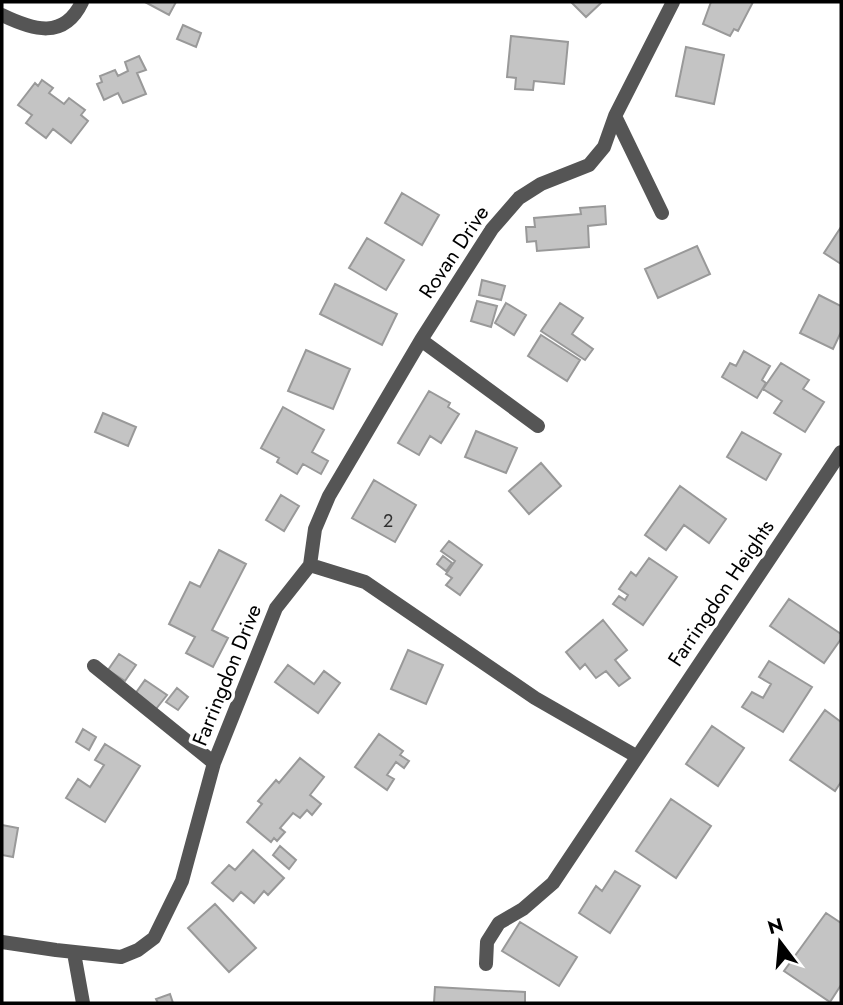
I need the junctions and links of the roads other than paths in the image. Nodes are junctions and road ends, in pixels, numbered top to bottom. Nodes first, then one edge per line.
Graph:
1 (82, 2) edge
2 (673, 2) edge
3 (2, 15) edge
4 (615, 116) junction
5 (662, 213) dead end
6 (421, 340) junction
7 (538, 426) dead end
8 (841, 452) edge
9 (310, 565) junction
10 (94, 666) dead end
11 (636, 756) junction
12 (214, 763) junction
13 (2, 942) edge
14 (74, 953) junction
15 (486, 964) dead end
16 (83, 1003) edge

1 - 3 street
2 - 4 street, Rovan Drive
4 - 5 street
4 - 6 street, Rovan Drive
6 - 7 street
6 - 9 street, Rovan Drive
8 - 11 street, Farringdon Heights
9 - 11 street
9 - 12 street, Farringdon Drive
10 - 12 street
11 - 15 street, Farringdon Heights
12 - 14 street, Farringdon Drive
13 - 14 street, Farringdon Drive
14 - 16 street

